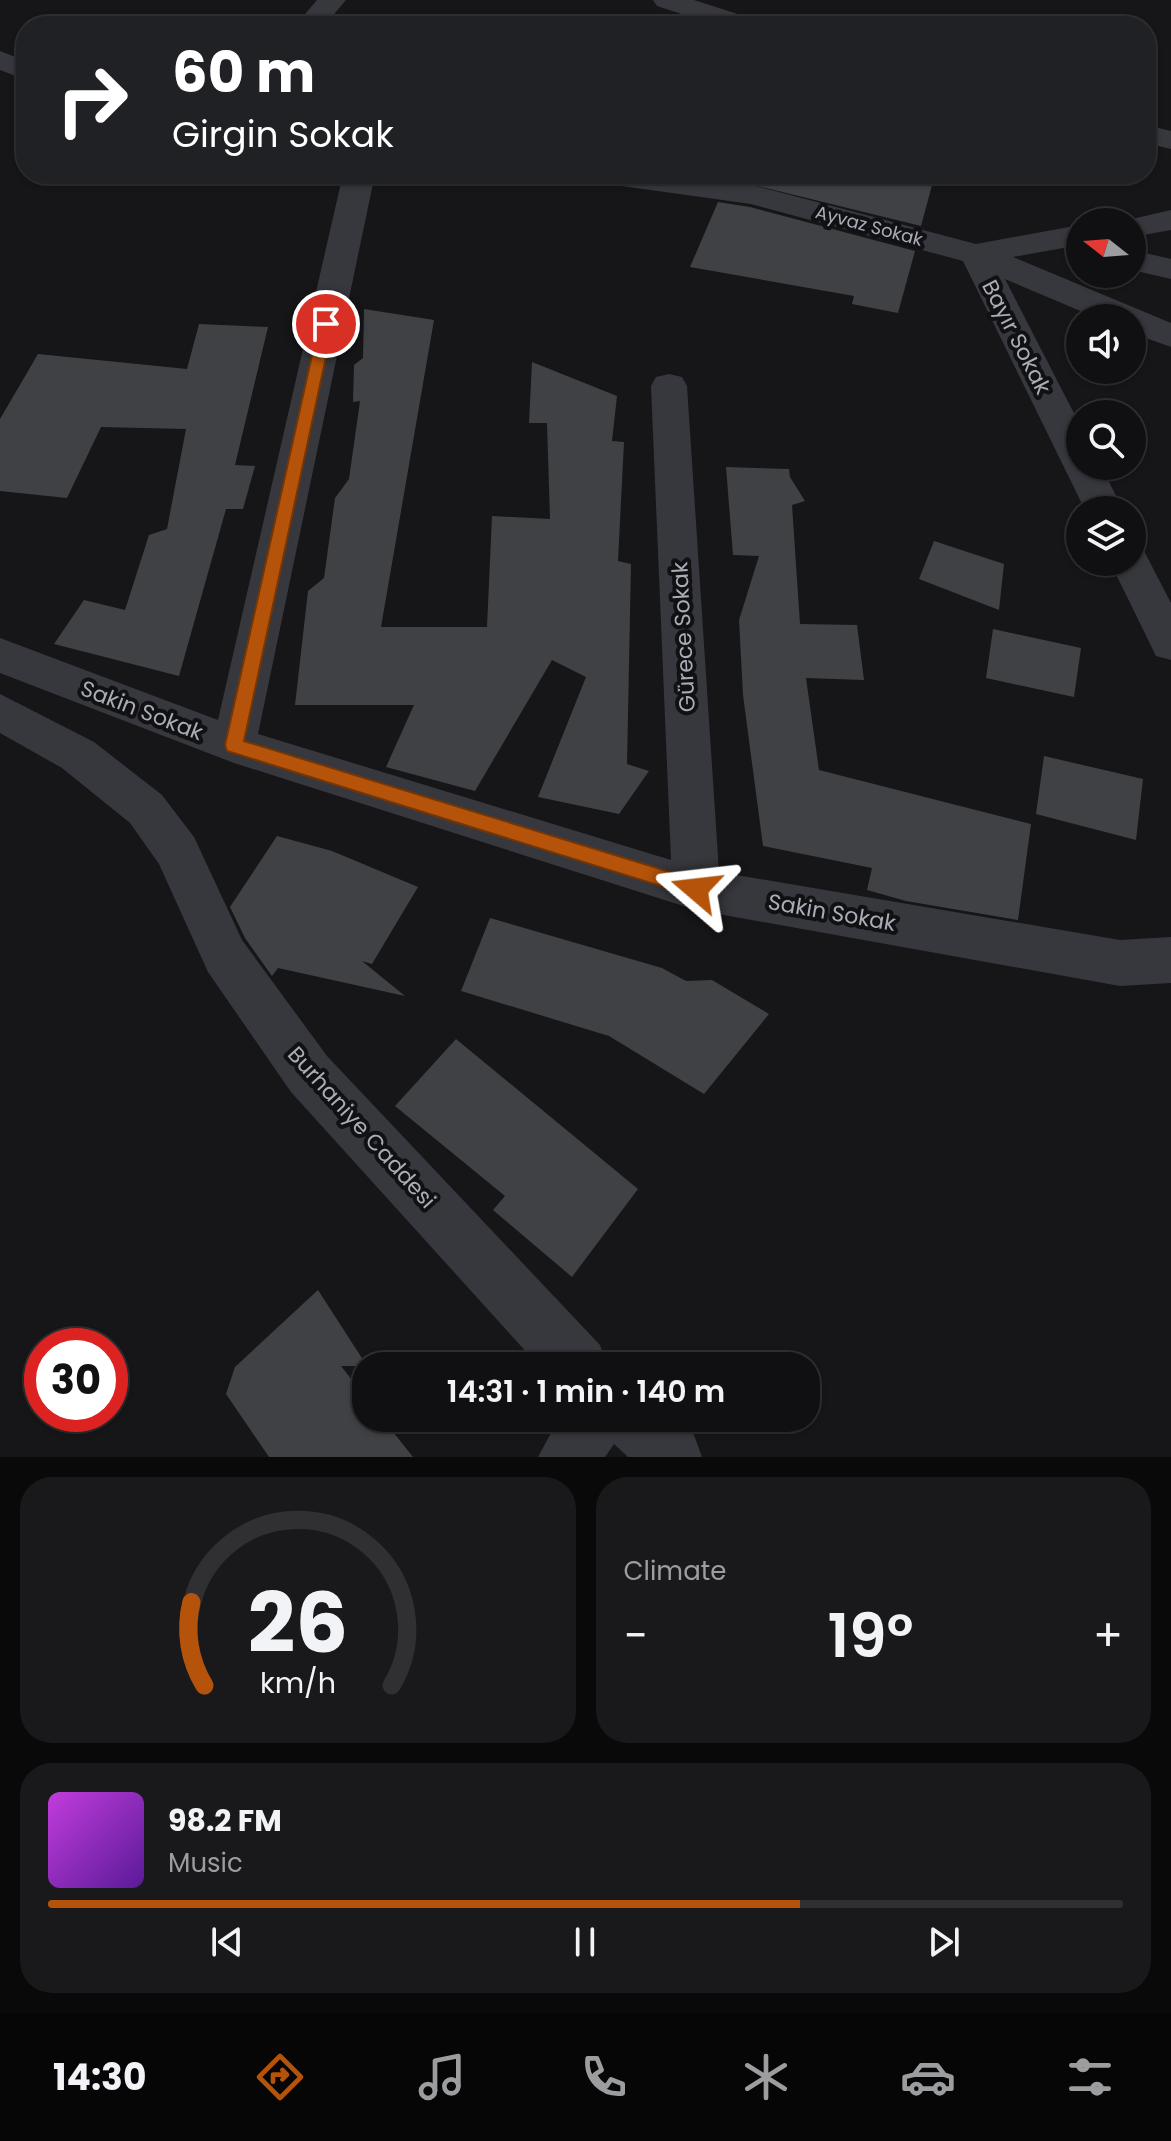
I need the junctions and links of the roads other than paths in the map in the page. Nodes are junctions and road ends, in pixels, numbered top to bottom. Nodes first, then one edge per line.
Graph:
1 (332, 0) edge
2 (667, 0) edge
3 (318, 16) edge
4 (716, 16) edge
5 (357, 184) edge
6 (673, 184) edge
7 (1171, 220) edge
8 (1146, 224) edge
9 (1066, 237) edge
10 (1046, 240) junction
11 (1066, 245) edge
12 (976, 254) junction
13 (1146, 263) edge
14 (1171, 269) edge
15 (1094, 304) edge
16 (1146, 326) edge
17 (1171, 336) edge
18 (669, 386) dead end
19 (1066, 434) edge
20 (1137, 576) edge
21 (1171, 644) edge
22 (0, 655) edge
23 (0, 712) edge
24 (234, 745) junction
25 (696, 889) junction
26 (1171, 960) edge
27 (566, 1352) edge
28 (586, 1432) edge
29 (645, 1432) edge
30 (568, 1457) edge
31 (672, 1457) edge

1 - 3 street
2 - 4 street
5 - 24 street
6 - 12 street, Ayvaz Sokak
7 - 8 street
9 - 10 street
10 - 11 street
10 - 12 street
12 - 15 street, Ayvaz Sokak
12 - 19 street, Bayır Sokak
13 - 14 street
16 - 17 street, Ayvaz Sokak
18 - 25 street, Gürece Sokak
20 - 21 street
22 - 24 street, Sakin Sokak
23 - 27 street, Burhaniye Caddesi
24 - 25 street, Sakin Sokak
25 - 26 street, Sakin Sokak
28 - 30 street
29 - 31 street

